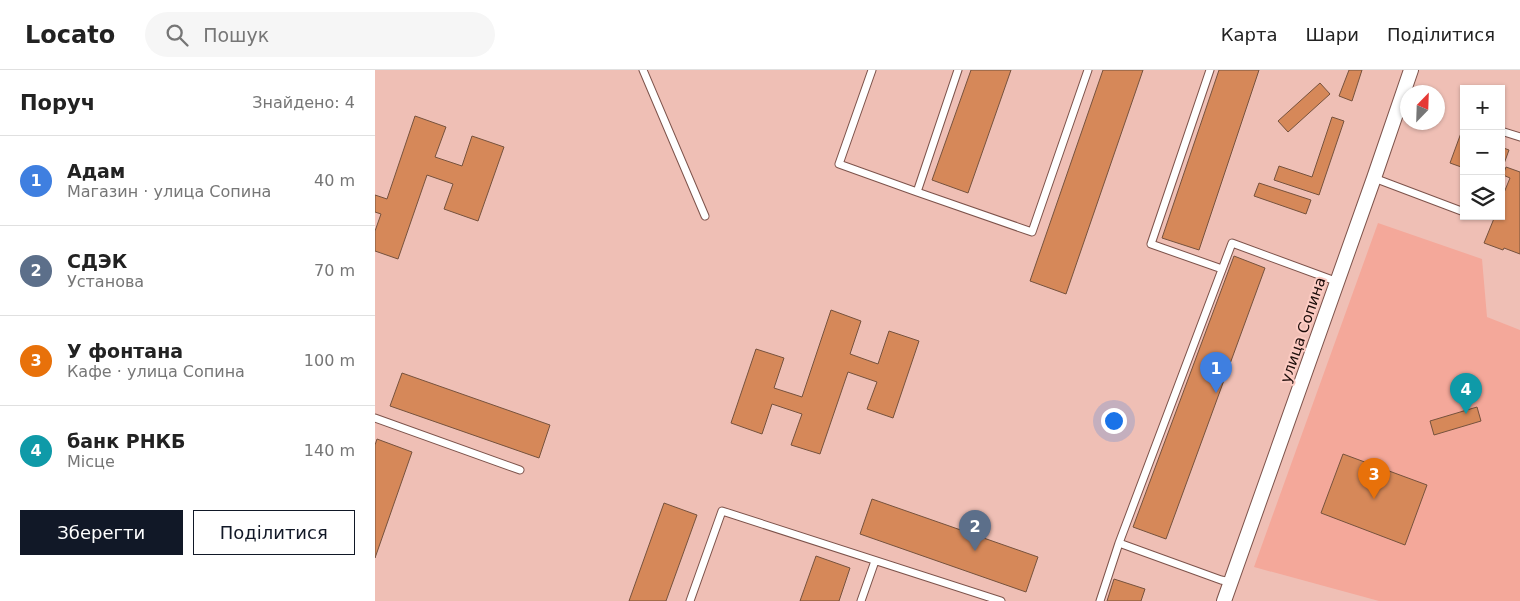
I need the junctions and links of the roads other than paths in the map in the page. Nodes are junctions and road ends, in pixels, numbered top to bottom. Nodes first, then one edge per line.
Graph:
1 (643, 70) edge
2 (872, 70) edge
3 (958, 70) edge
4 (1088, 70) edge
5 (1210, 70) edge
6 (1411, 70) edge
7 (1505, 132) edge
8 (1520, 137) edge
9 (1374, 178) junction
10 (917, 192) junction
11 (1460, 210) edge
12 (705, 216) dead end
13 (1222, 269) junction
14 (1337, 282) junction
15 (375, 418) edge
16 (520, 470) dead end
17 (1119, 543) junction
18 (875, 561) junction
19 (1231, 582) junction
20 (690, 601) edge
21 (861, 601) edge
22 (1001, 601) edge
23 (1099, 601) edge
24 (1224, 601) edge

1 - 12 lane
2 - 10 lane
3 - 10 lane
4 - 10 lane
5 - 13 lane
6 - 9 street, улица Сопина
7 - 8 lane
9 - 11 lane
9 - 14 street, улица Сопина
13 - 14 lane
13 - 17 lane
14 - 19 street, улица Сопина
15 - 16 lane
17 - 19 lane
17 - 23 lane
18 - 20 lane
18 - 21 lane
18 - 22 lane
19 - 24 street, улица Сопина

